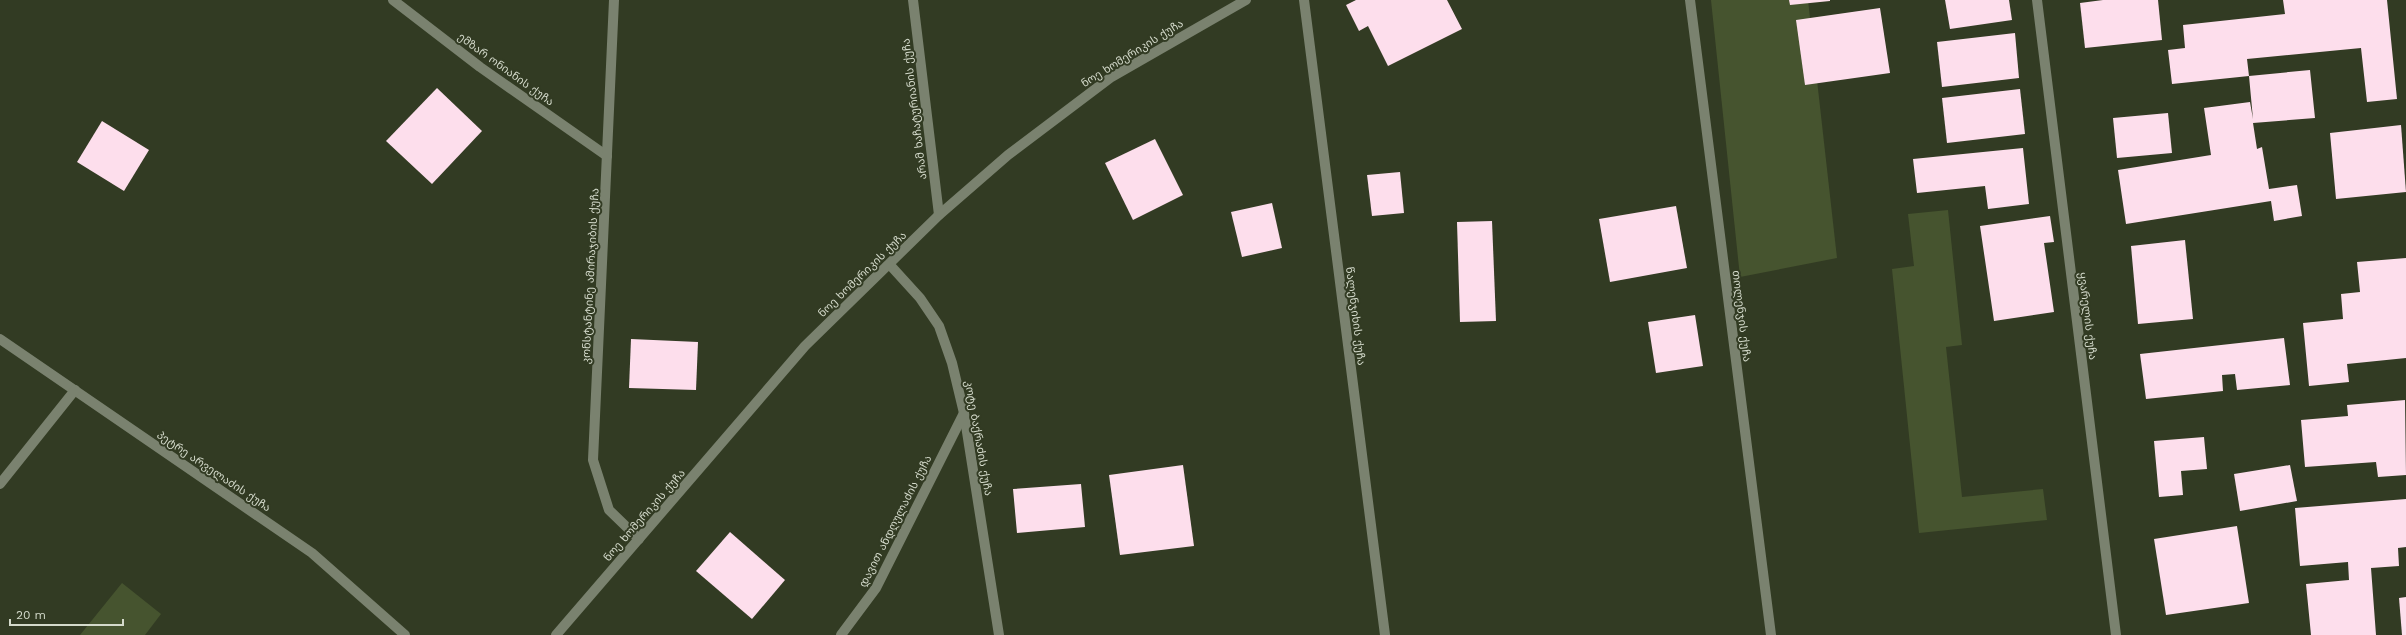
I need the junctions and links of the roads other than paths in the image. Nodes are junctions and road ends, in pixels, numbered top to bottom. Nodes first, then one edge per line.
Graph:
1 (393, 0) edge
2 (614, 0) edge
3 (913, 0) edge
4 (1246, 0) edge
5 (1304, 0) edge
6 (1690, 0) edge
7 (2037, 0) edge
8 (607, 156) junction
9 (939, 215) junction
10 (890, 265) junction
11 (0, 340) edge
12 (75, 390) junction
13 (964, 413) junction
14 (0, 484) edge
15 (639, 539) junction
16 (405, 635) edge
17 (556, 635) edge
18 (841, 635) edge
19 (999, 635) edge
20 (1385, 635) edge
21 (1771, 635) edge
22 (2116, 635) edge

1 - 8 street, ემზარ ონიანის ქუჩა
2 - 8 street, კონსტანტინე ამირაჯიბის ქუჩა
3 - 9 street, არამ ხაჩატურიანის ქუჩა
4 - 9 street, ნოე ხომერიკის ქუჩა
5 - 20 street, წალენჯიხის ქუჩა
6 - 21 street, თოლენჯის ქუჩა
7 - 22 street, ყვარელის ქუჩა
8 - 15 street, კონსტანტინე ამირაჯიბის ქუჩა
9 - 10 street, ნოე ხომერიკის ქუჩა
10 - 13 street, კოტე ბაქრაძის ქუჩა
10 - 15 street, ნოე ხომერიკის ქუჩა
11 - 12 street, პეტრე არველაძის ქუჩა
12 - 14 street
12 - 16 street, პეტრე არველაძის ქუჩა
13 - 18 street, დავით ანდღულაძის ქუჩა
13 - 19 street, კოტე ბაქრაძის ქუჩა
15 - 17 street, ნოე ხომერიკის ქუჩა

